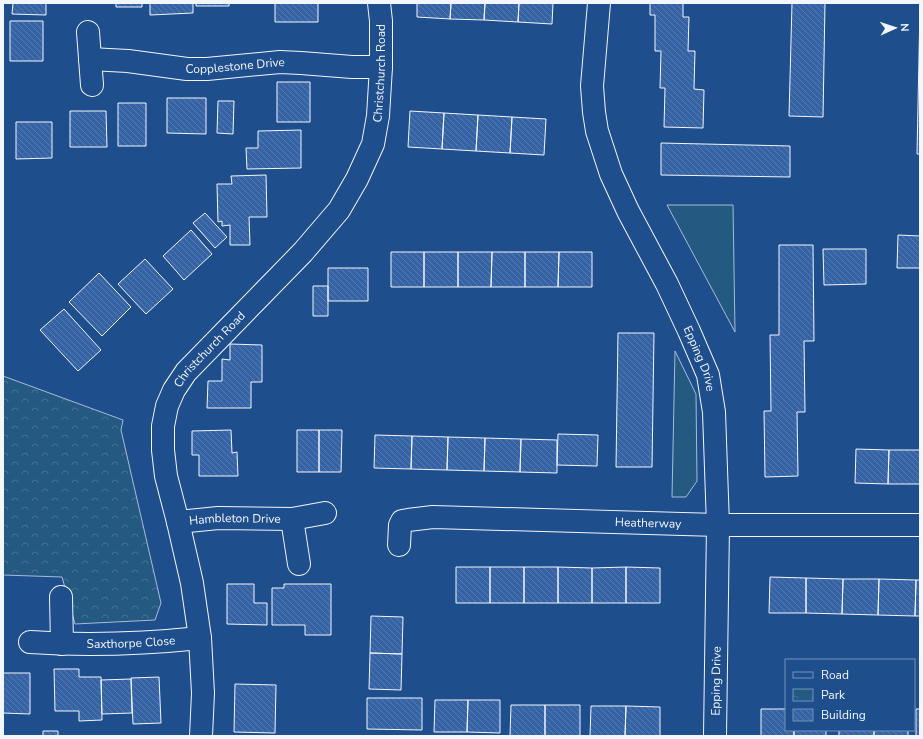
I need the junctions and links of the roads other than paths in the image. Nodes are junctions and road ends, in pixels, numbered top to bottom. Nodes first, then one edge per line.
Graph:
1 (379, 3) edge
2 (599, 3) edge
3 (88, 32) dead end
4 (90, 59) junction
5 (381, 67) junction
6 (92, 85) dead end
7 (325, 513) dead end
8 (292, 519) junction
9 (178, 522) junction
10 (718, 525) junction
11 (920, 525) edge
12 (399, 545) dead end
13 (299, 564) dead end
14 (61, 597) dead end
15 (200, 638) junction
16 (30, 642) dead end
17 (62, 644) junction
18 (201, 736) edge
19 (715, 736) edge

1 - 5 street, Christchurch Road
2 - 10 street, Epping Drive
3 - 4 street
4 - 5 street, Copplestone Drive
4 - 6 street
5 - 9 street, Christchurch Road
7 - 8 street, Hambleton Drive
8 - 9 street, Hambleton Drive
8 - 13 street, Hambleton Drive
9 - 15 street, Christchurch Road
10 - 11 street, Heatherway
10 - 12 street, Heatherway
10 - 19 street, Epping Drive
14 - 17 street
15 - 17 street, Saxthorpe Close
15 - 18 street, Christchurch Road
16 - 17 street, Saxthorpe Close

